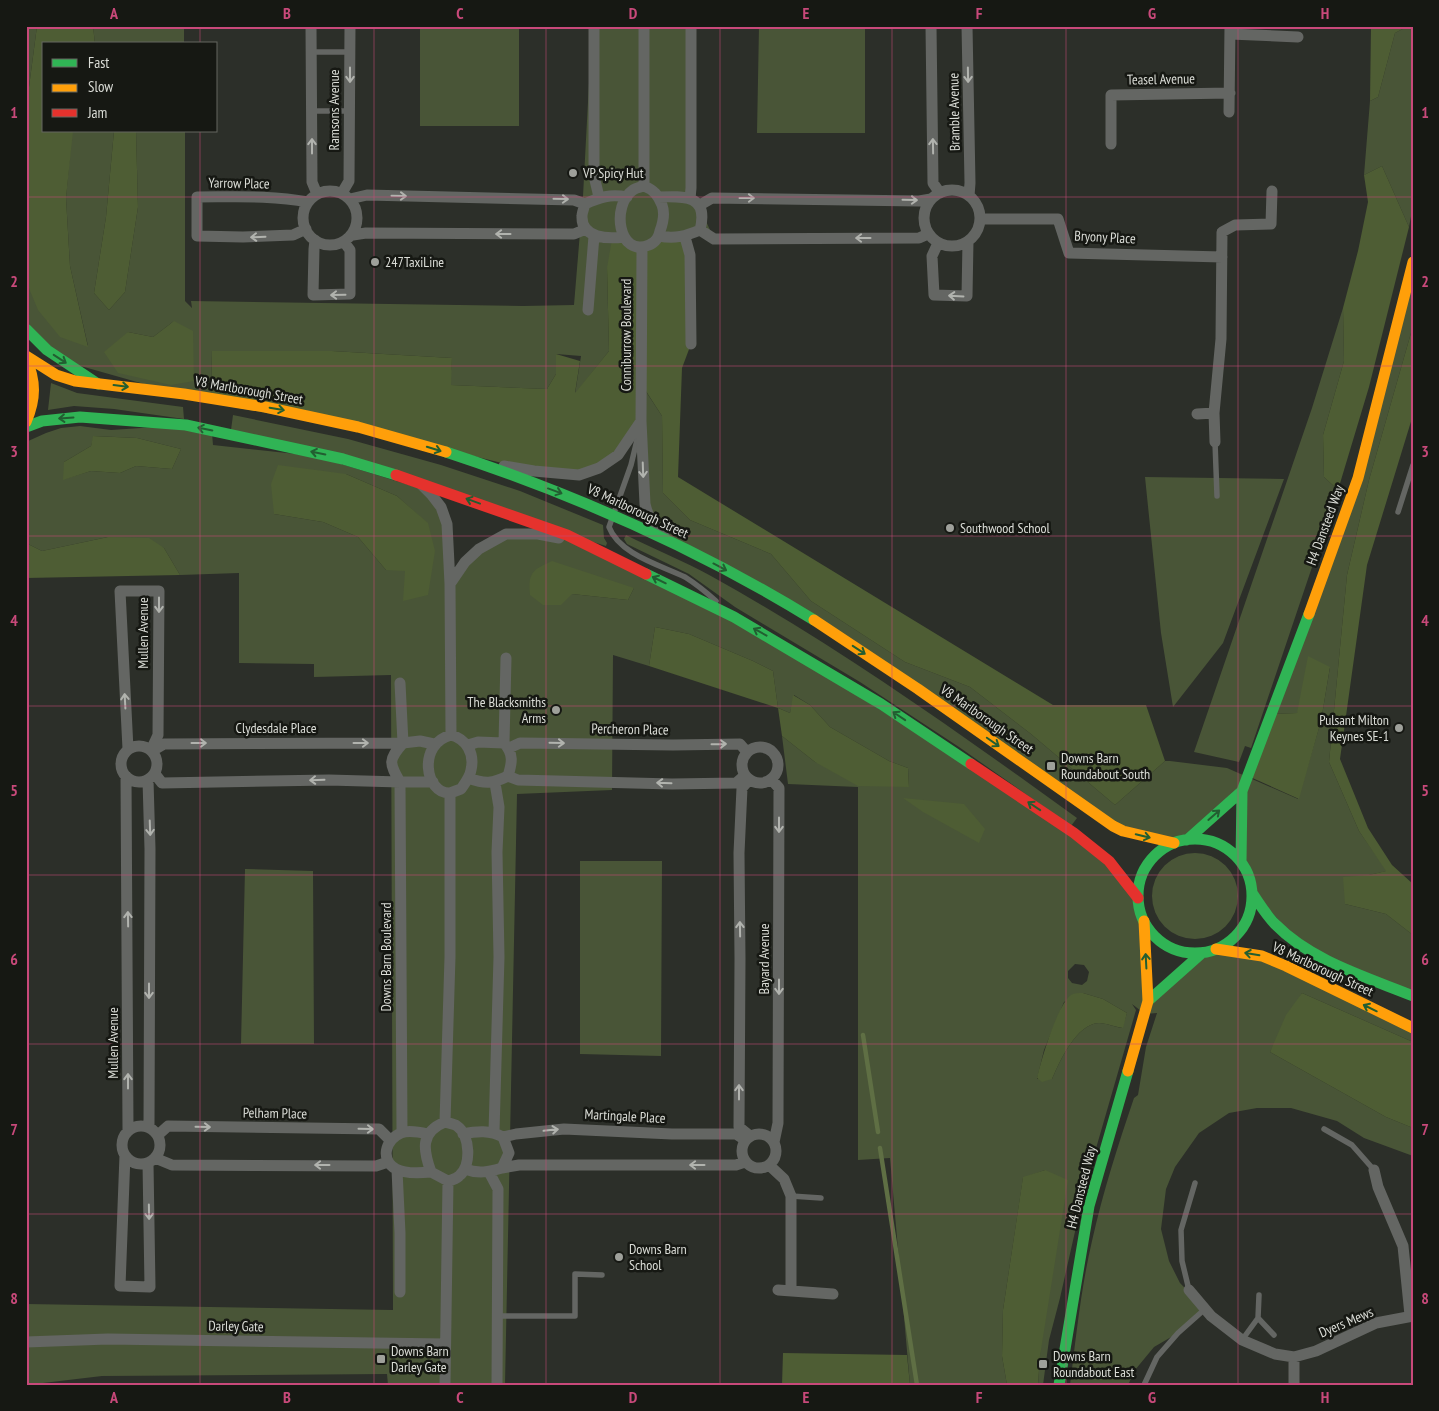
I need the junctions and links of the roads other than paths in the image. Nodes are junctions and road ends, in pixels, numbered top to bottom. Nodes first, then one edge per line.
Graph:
1 (311, 26) edge
2 (350, 26) edge
3 (594, 26) edge
4 (644, 26) edge
5 (691, 26) edge
6 (931, 26) edge
7 (967, 26) edge
8 (1230, 30) edge
9 (1298, 37) dead end
10 (312, 52) junction
11 (350, 52) junction
12 (1230, 92) junction
13 (312, 111) junction
14 (350, 111) junction
15 (1229, 112) dead end
16 (1111, 144) dead end
17 (644, 186) junction
18 (1272, 192) dead end
19 (318, 194) junction
20 (346, 196) junction
21 (935, 196) junction
22 (969, 196) junction
23 (599, 197) junction
24 (626, 197) junction
25 (658, 197) junction
26 (308, 202) junction
27 (695, 202) junction
28 (585, 204) junction
29 (980, 219) junction
30 (306, 229) junction
31 (700, 230) junction
32 (590, 232) junction
33 (928, 234) junction
34 (659, 236) junction
35 (685, 236) junction
36 (624, 237) junction
37 (348, 238) junction
38 (315, 240) junction
39 (968, 241) junction
40 (938, 243) junction
41 (642, 248) junction
42 (1222, 257) junction
43 (1413, 262) edge
44 (588, 310) dead end
45 (26, 329) edge
46 (691, 344) dead end
47 (26, 357) edge
48 (98, 384) junction
49 (1214, 413) junction
50 (1197, 414) dead end
51 (642, 421) junction
52 (26, 422) edge
53 (26, 427) edge
54 (1215, 442) joint
55 (1413, 465) edge
56 (532, 476) junction
57 (417, 481) junction
58 (1217, 496) dead end
59 (1398, 512) dead end
60 (613, 514) junction
61 (566, 538) junction
62 (677, 544) junction
63 (450, 584) junction
64 (734, 617) junction
65 (506, 658) dead end
66 (400, 682) dead end
67 (451, 735) junction
68 (403, 743) junction
69 (434, 744) junction
70 (468, 745) junction
71 (507, 745) junction
72 (128, 749) junction
73 (152, 751) junction
74 (747, 752) junction
75 (126, 776) junction
76 (508, 776) junction
77 (151, 777) junction
78 (747, 777) junction
79 (468, 778) junction
80 (771, 780) junction
81 (400, 782) junction
82 (433, 782) junction
83 (495, 783) junction
84 (1243, 788) junction
85 (450, 793) junction
86 (1186, 840) junction
87 (1174, 843) junction
88 (1241, 862) junction
89 (1252, 893) junction
90 (1138, 898) junction
91 (1144, 920) junction
92 (1216, 949) junction
93 (1202, 952) junction
94 (1413, 996) edge
95 (1148, 1001) junction
96 (1413, 1028) edge
97 (445, 1122) junction
98 (1324, 1129) dead end
99 (128, 1130) junction
100 (153, 1131) junction
101 (402, 1132) junction
102 (428, 1134) junction
103 (463, 1134) junction
104 (498, 1135) junction
105 (747, 1138) junction
106 (390, 1140) junction
107 (774, 1142) junction
108 (125, 1155) junction
109 (151, 1160) junction
110 (388, 1162) junction
111 (745, 1162) junction
112 (769, 1165) junction
113 (502, 1168) junction
114 (465, 1169) junction
115 (397, 1170) junction
116 (1374, 1170) joint
117 (431, 1172) junction
118 (489, 1172) junction
119 (448, 1181) junction
120 (1195, 1183) dead end
121 (791, 1196) junction
122 (821, 1198) dead end
123 (602, 1275) dead end
124 (778, 1290) dead end
125 (1189, 1290) joint
126 (791, 1291) junction
127 (400, 1292) dead end
128 (833, 1294) dead end
129 (1258, 1295) dead end
130 (1205, 1309) junction
131 (498, 1316) junction
132 (1411, 1316) edge
133 (1258, 1318) junction
134 (1274, 1335) dead end
135 (1242, 1340) junction
136 (26, 1342) edge
137 (445, 1344) junction
138 (1294, 1357) junction
139 (445, 1385) edge
140 (497, 1385) edge
141 (1059, 1385) edge
142 (1144, 1385) edge
143 (1294, 1385) edge

1 - 10 street, Ramsons Avenue
2 - 11 street, Ramsons Avenue
3 - 23 street
4 - 17 street
5 - 27 street
21 -> 6 street, Bramble Avenue
7 -> 22 street, Bramble Avenue
8 - 9 street
8 - 12 street
10 - 11 lane
10 - 13 street, Ramsons Avenue
11 -> 14 street, Ramsons Avenue
12 - 15 street
12 - 16 street, Teasel Avenue
13 - 14 lane
19 -> 13 street, Ramsons Avenue
14 - 20 street, Ramsons Avenue
17 - 24 street
17 - 25 street
18 - 42 street
19 - 20 street
19 - 26 street
20 -> 28 street
20 - 37 street
21 - 22 street
27 -> 21 street
21 - 33 street
22 - 29 street
23 - 24 street
23 - 28 street
24 - 36 street
25 - 27 street
25 - 34 street
26 - 30 street
30 -> 26 street, Yarrow Place
27 - 31 street
28 - 32 street
29 - 39 street
29 - 42 street, Bryony Place
30 - 38 street
33 -> 31 street
31 - 35 street
32 - 36 street
32 -> 37 street
32 - 44 street
33 - 40 street
34 - 35 street
34 - 41 street
35 - 46 street
36 - 41 street
37 - 38 street
37 -> 38 street
39 - 40 street
39 -> 40 street
41 - 51 street, Conniburrow Boulevard
42 - 49 street
43 - 84 main road, H4 Dansteed Way
45 -> 48 main road
47 - 48 main road, V8 Marlborough Street
47 - 52 main road
48 -> 56 main road, V8 Marlborough Street
49 - 50 street
49 - 54 street
51 - 56 street
51 - 60 lane, Conniburrow Boulevard
51 -> 62 street, Conniburrow Boulevard
57 -> 53 main road
54 - 58 lane
55 - 59 lane
56 -> 60 main road, V8 Marlborough Street
61 -> 57 main road
57 - 63 street
60 - 62 main road, V8 Marlborough Street
60 - 64 lane
61 - 63 street
64 -> 61 main road
62 -> 87 main road, V8 Marlborough Street
63 - 67 street
90 -> 64 main road
65 - 71 street
66 - 68 street
67 - 69 street
67 - 70 street
68 - 69 street, Clydesdale Place
73 -> 68 street, Clydesdale Place
68 - 81 street, Downs Barn Boulevard
69 - 82 street
70 - 71 street, Percheron Place
70 - 79 street
71 -> 74 street, Percheron Place
71 - 76 street
72 - 73 street
72 -> 73 street, Mullen Avenue
72 - 75 street
73 - 77 street
74 - 78 street
74 - 80 street
75 - 77 street
99 -> 75 street, Mullen Avenue
78 -> 76 street
76 - 83 street
81 -> 77 street
77 -> 100 street
78 - 80 street
105 -> 78 street, Bayard Avenue
79 - 83 street
79 - 85 street
80 -> 107 street, Bayard Avenue
81 - 82 street
81 - 101 street, Downs Barn Boulevard
82 - 85 street
83 - 104 street
86 -> 84 main road, H4 Dansteed Way
84 - 88 main road, H4 Dansteed Way
85 - 97 street
86 - 87 main road
86 - 88 main road
87 - 90 main road
88 - 89 main road
89 - 92 main road
89 - 94 main road, V8 Marlborough Street
90 - 91 main road
91 - 93 main road
95 -> 91 main road, H4 Dansteed Way
92 - 93 main road
96 -> 92 main road, V8 Marlborough Street
93 - 95 main road
95 - 141 main road, H4 Dansteed Way
97 - 102 street
97 - 103 street
98 - 116 lane
99 - 100 street
99 - 108 street
100 -> 106 street, Pelham Place
100 - 109 street
101 - 102 street
101 - 106 street
102 - 117 street
103 - 104 street, Martingale Place
103 - 114 street
104 -> 105 street, Martingale Place
104 - 113 street
105 - 107 street
105 - 111 street
106 - 110 street
107 - 112 street
108 - 109 street
109 -> 108 street
110 -> 109 street
110 - 115 street
111 - 112 street
111 -> 113 street
112 - 121 street
113 - 118 street
114 - 118 street
114 - 119 street
115 - 117 street
115 - 127 street
116 - 132 street, Dyers Mews
117 - 119 street
118 - 131 street
119 - 137 street
120 - 125 lane
121 - 122 lane
121 - 126 street
123 - 131 lane
124 - 126 street
125 - 130 street, Dyers Mews
126 - 128 street
129 - 133 lane
130 - 135 street, Dyers Mews
130 - 142 lane
131 - 140 street
132 - 138 street, Dyers Mews
133 - 134 lane
133 - 135 lane
135 - 138 street, Dyers Mews
136 - 137 street, Darley Gate
137 - 139 street
138 - 143 street

